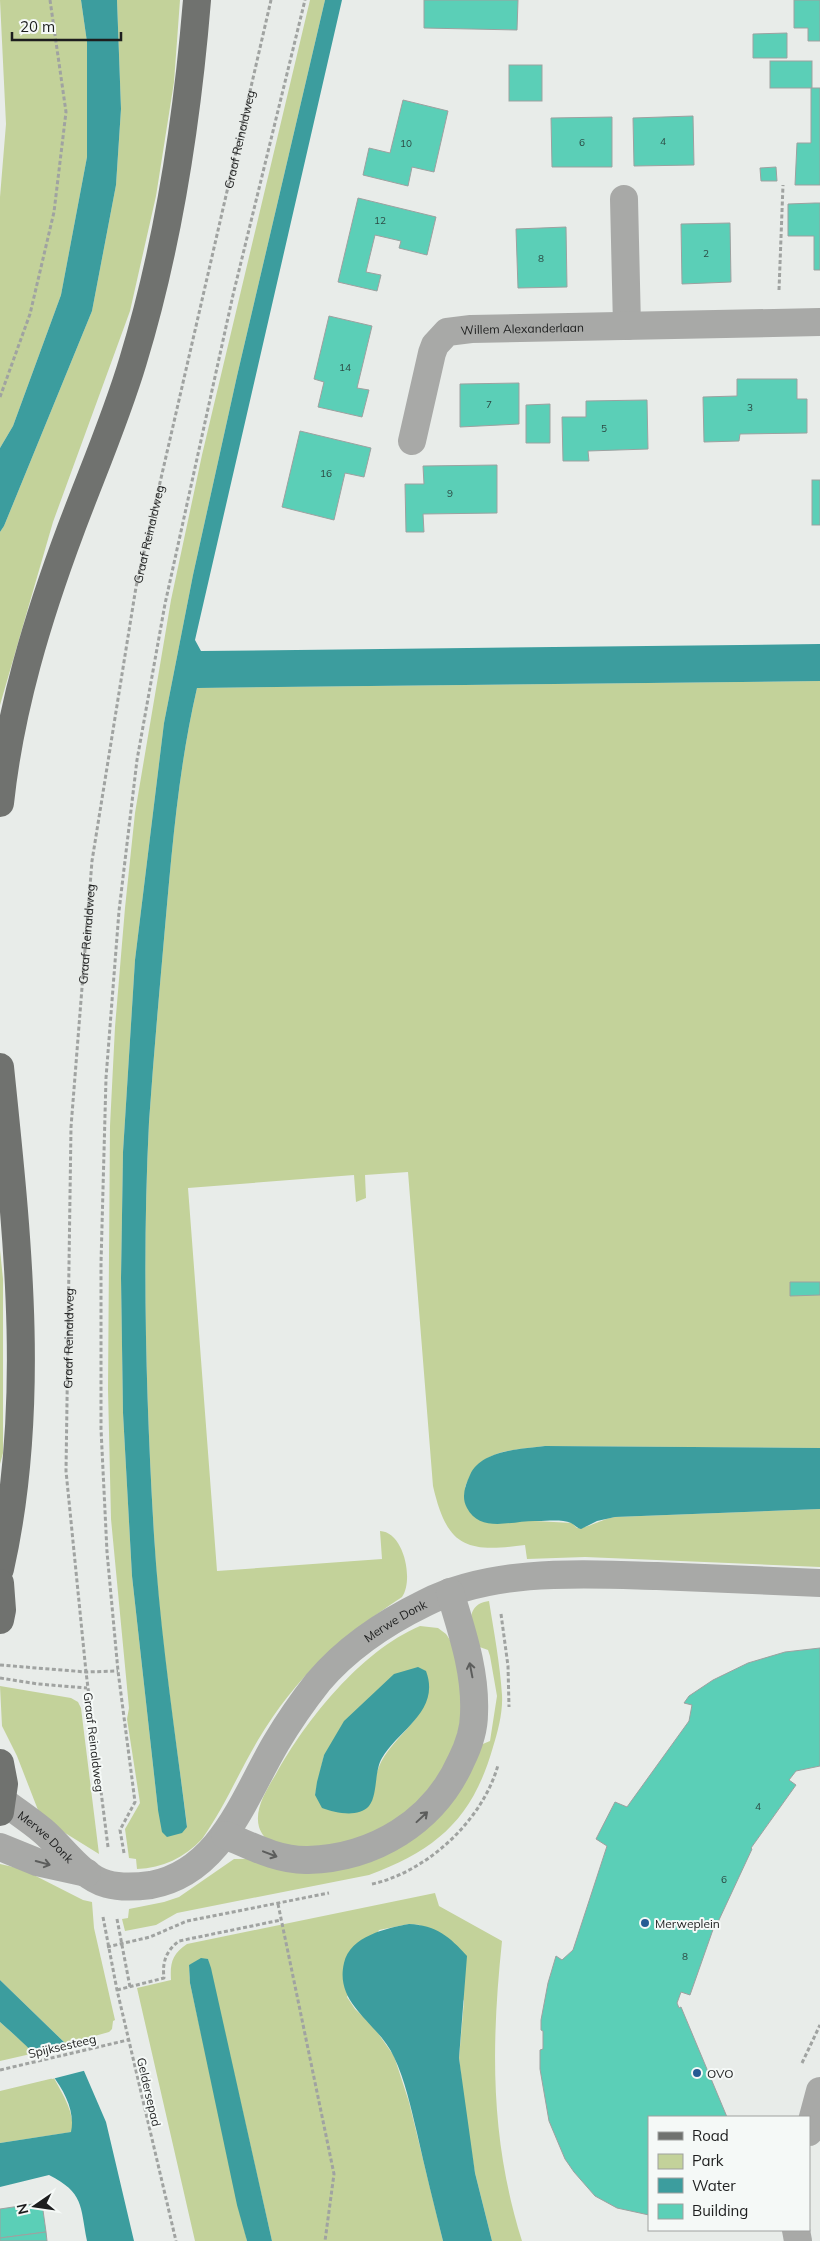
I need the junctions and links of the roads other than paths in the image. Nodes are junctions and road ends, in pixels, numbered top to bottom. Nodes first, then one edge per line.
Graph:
1 (197, 0) edge
2 (624, 199) dead end
3 (820, 322) edge
4 (627, 326) junction
5 (412, 441) dead end
6 (0, 803) edge
7 (0, 1067) edge
8 (0, 1569) edge
9 (0, 1583) edge
10 (820, 1583) edge
11 (450, 1592) junction
12 (0, 1620) edge
13 (0, 1764) edge
14 (2, 1807) edge
15 (225, 1835) junction
16 (0, 1847) edge
17 (105, 1881) junction
18 (820, 2090) edge
19 (810, 2128) edge

1 - 6 main road
2 - 4 street
3 - 4 street, Willem Alexanderlaan
4 - 5 street, Willem Alexanderlaan
7 - 8 main road
9 - 12 main road
10 - 11 street, Merwe Donk
11 - 15 street, Merwe Donk
15 -> 11 street
13 - 14 main road
14 - 17 street, Merwe Donk
15 - 17 street, Merwe Donk
16 -> 17 street, Merwe Donk
18 - 19 street

